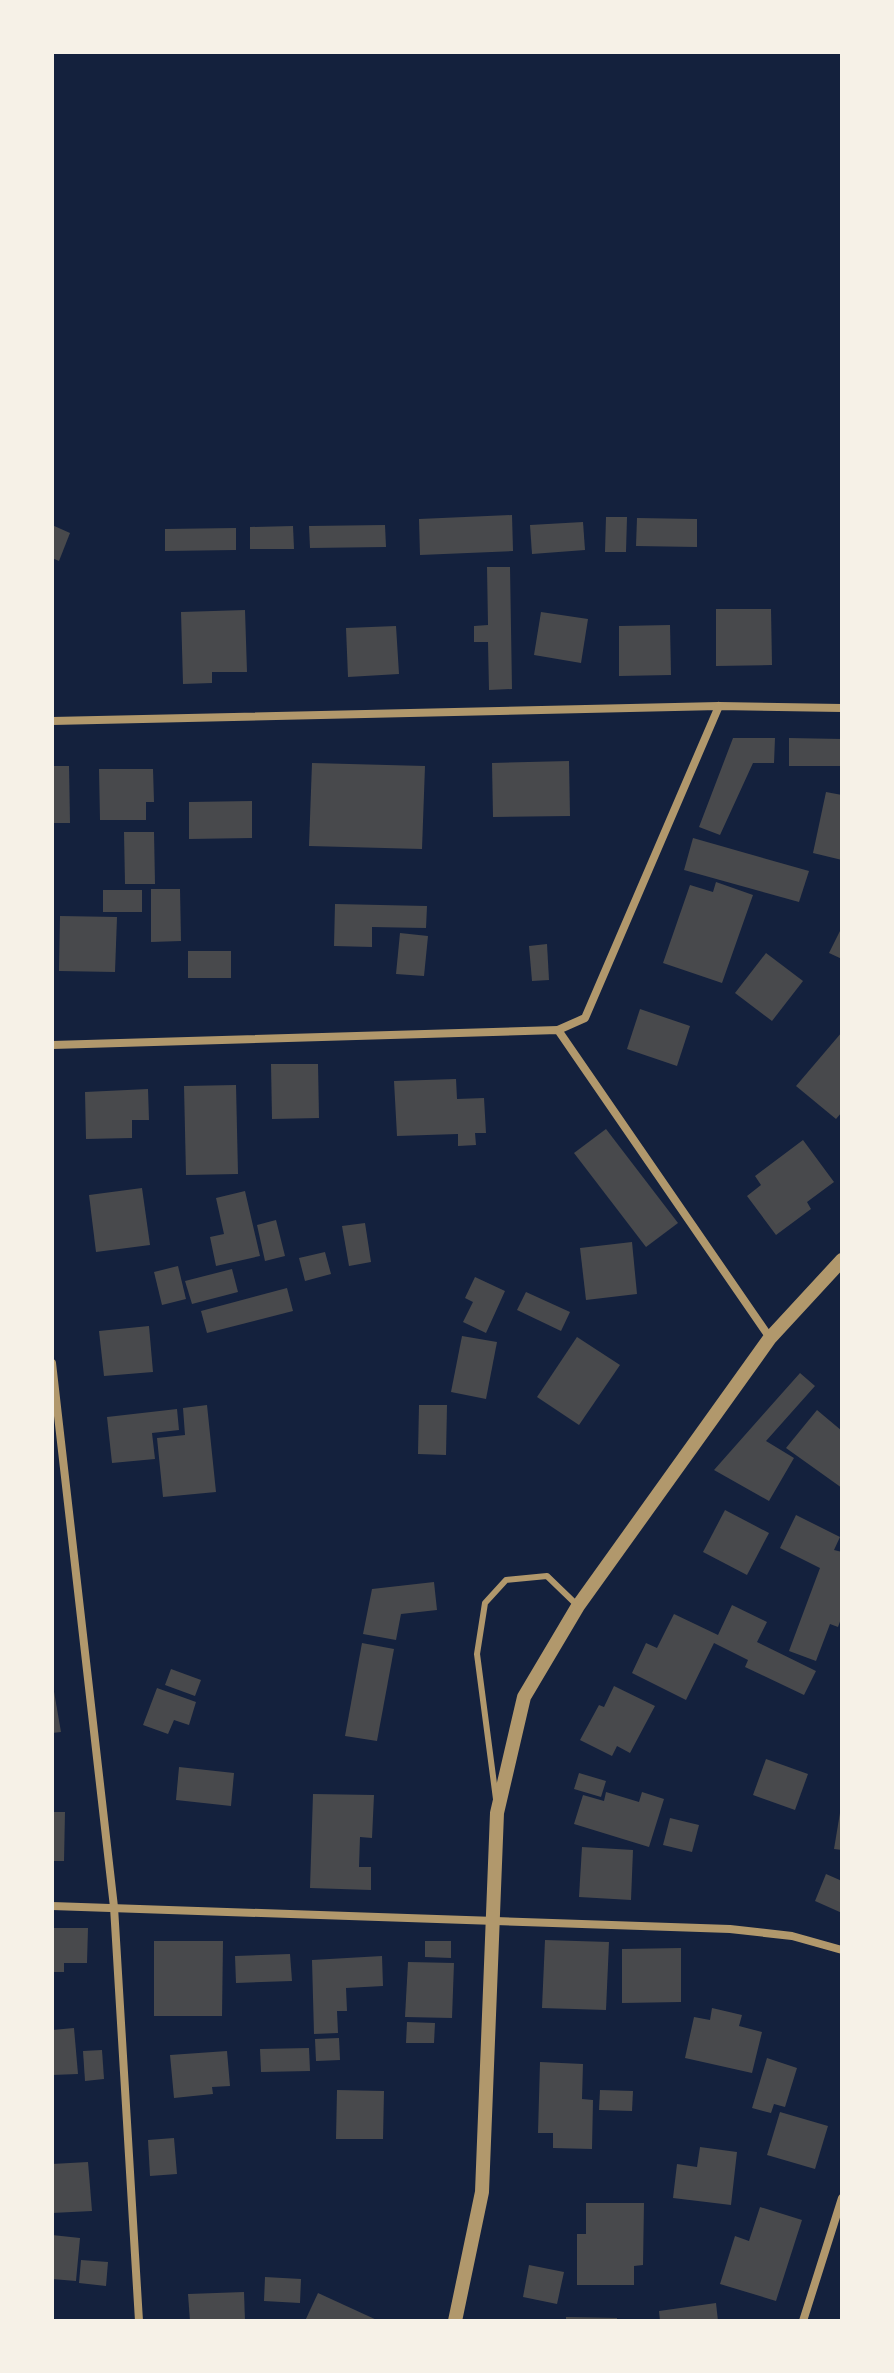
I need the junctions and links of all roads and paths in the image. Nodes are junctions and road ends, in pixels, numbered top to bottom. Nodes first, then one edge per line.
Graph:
1 (719, 706) junction
2 (842, 708) edge
3 (52, 721) edge
4 (558, 1030) junction
5 (52, 1045) edge
6 (842, 1260) edge
7 (770, 1338) junction
8 (52, 1363) edge
9 (578, 1606) junction
10 (497, 1813) junction
11 (52, 1906) edge
12 (114, 1907) junction
13 (493, 1921) junction
14 (842, 1950) edge
15 (842, 2198) edge
16 (139, 2321) edge
17 (455, 2321) edge
18 (803, 2321) edge

1 - 2 street
1 - 3 street
1 - 4 street
4 - 5 street
4 - 7 street
6 - 7 street
7 - 9 street
8 - 12 street
9 - 10 street
9 - 10 lane
10 - 13 street
11 - 12 street
12 - 13 street
12 - 16 street
13 - 14 street
13 - 17 street
15 - 18 street

